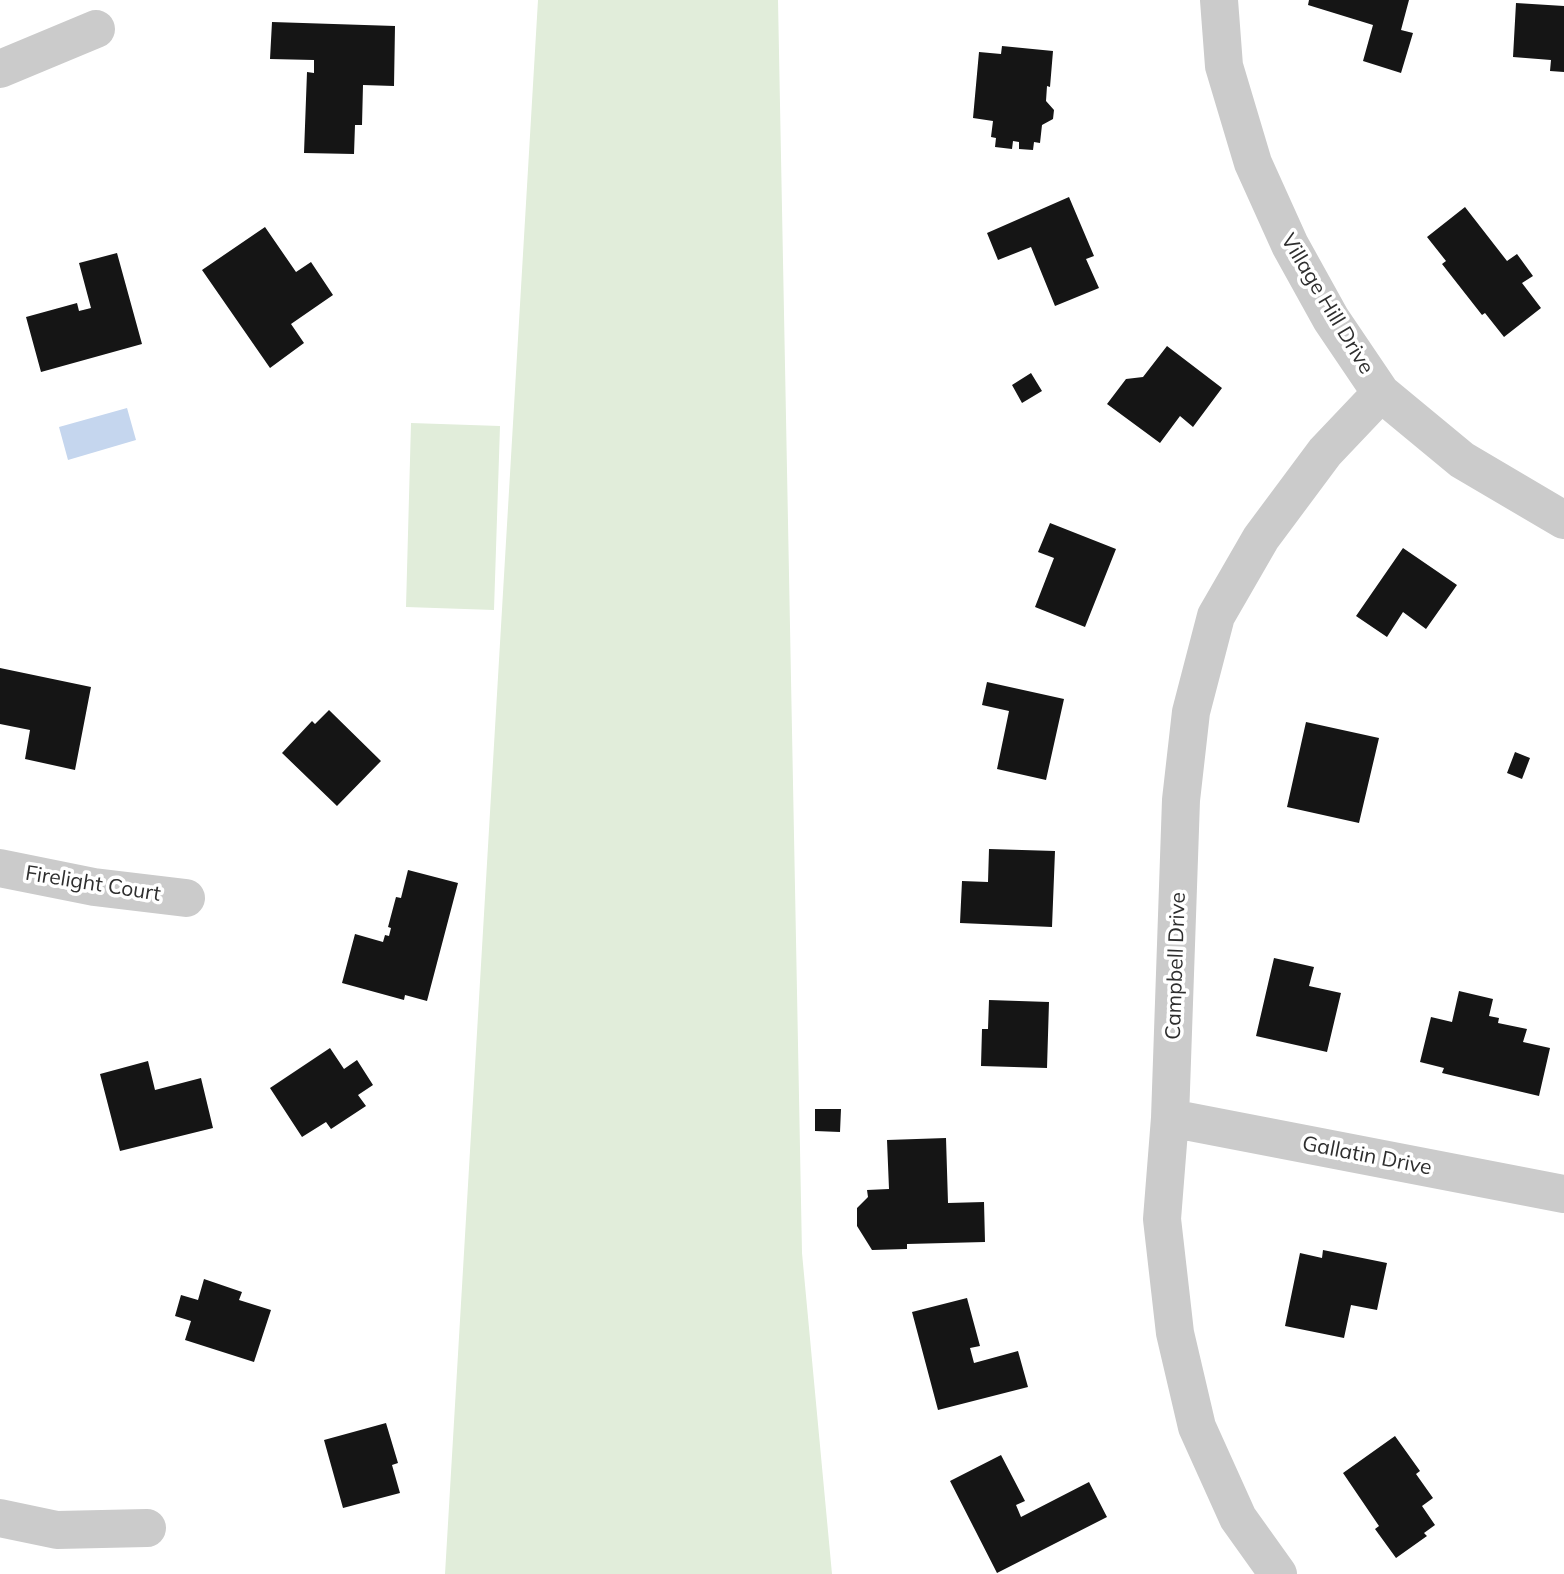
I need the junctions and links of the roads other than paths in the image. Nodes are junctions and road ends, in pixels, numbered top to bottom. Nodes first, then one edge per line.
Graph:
1 (1219, 0) edge
2 (96, 29) dead end
3 (0, 69) edge
4 (1381, 393) junction
5 (1564, 520) edge
6 (0, 869) edge
7 (186, 898) dead end
8 (1170, 1118) junction
9 (1564, 1194) edge
10 (0, 1518) edge
11 (147, 1528) dead end
12 (1278, 1574) edge

1 - 4 street, Village Hill Drive
2 - 3 street
4 - 5 street, Village Hill Drive
4 - 8 street, Campbell Drive
6 - 7 street, Firelight Court
8 - 9 street, Gallatin Drive
8 - 12 street, Campbell Drive
10 - 11 street

